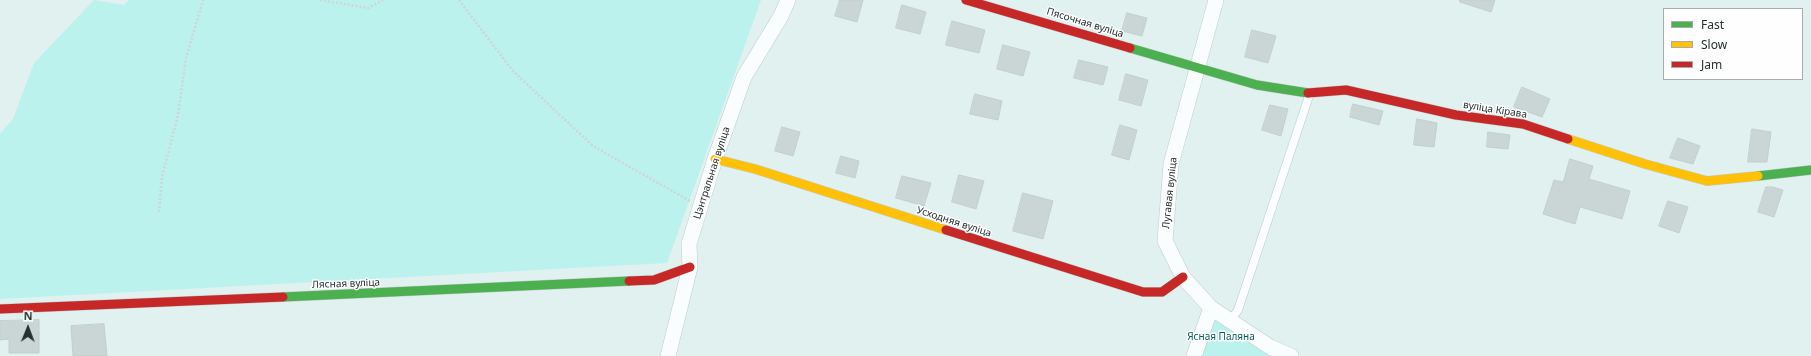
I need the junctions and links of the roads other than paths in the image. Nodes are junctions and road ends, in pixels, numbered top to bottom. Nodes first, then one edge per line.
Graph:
1 (788, 0) edge
2 (966, 0) edge
3 (1216, 0) edge
4 (1197, 67) junction
5 (1310, 93) junction
6 (715, 159) junction
7 (1811, 170) edge
8 (690, 267) junction
9 (1183, 277) junction
10 (1211, 308) junction
11 (0, 309) edge
12 (1230, 321) junction
13 (668, 356) edge
14 (1194, 356) edge
15 (1292, 356) edge

1 - 6 street, Цэнтральная вуліца
2 - 4 street, Пясочная вуліца
3 - 4 street, Лугавая вуліца
4 - 5 street, вуліца Кірава
4 - 9 street, Лугавая вуліца
5 - 7 street, вуліца Кірава
5 - 12 lane
6 - 8 street, Цэнтральная вуліца
6 - 9 street, Усходняя вуліца
8 - 11 street, Лясная вуліца
8 - 13 street, Цэнтральная вуліца
9 - 10 street, Лугавая вуліца
10 - 12 street, Лугавая вуліца
10 - 14 street
12 - 15 street, Лугавая вуліца

